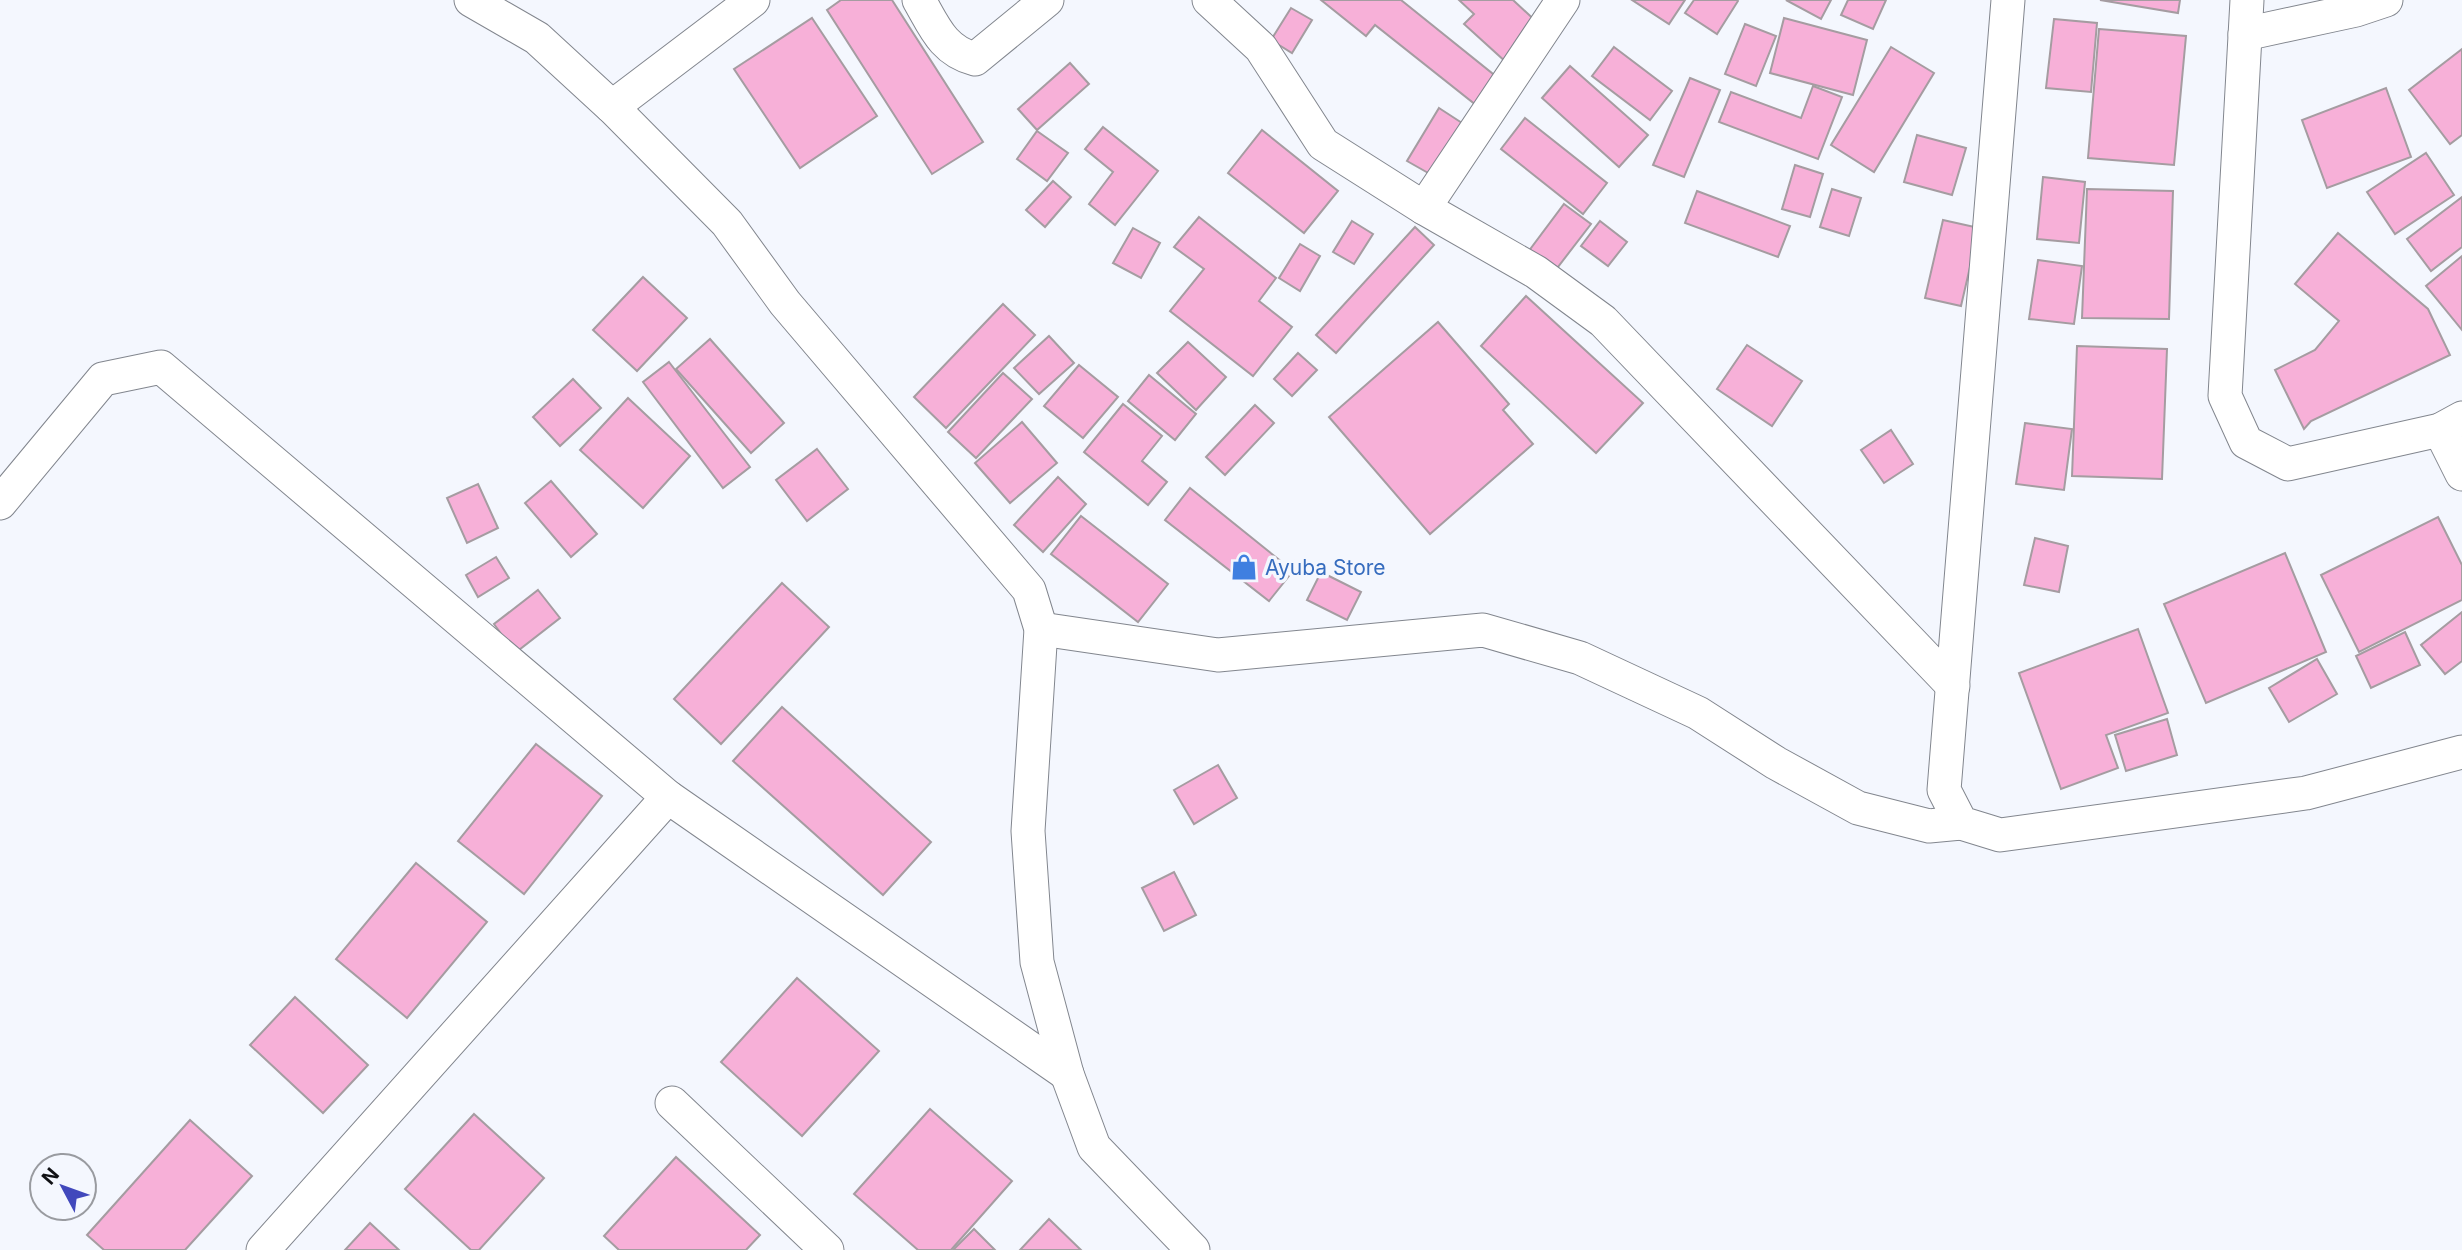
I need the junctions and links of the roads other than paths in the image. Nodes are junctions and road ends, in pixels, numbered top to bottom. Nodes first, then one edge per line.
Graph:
1 (471, 0) edge
2 (519, 0) edge
3 (753, 0) edge
4 (919, 0) edge
5 (1047, 0) edge
6 (1209, 0) edge
7 (1563, 0) edge
8 (2008, 0) edge
9 (2247, 0) edge
10 (2386, 0) edge
11 (2245, 34) junction
12 (537, 38) junction
13 (612, 107) junction
14 (1424, 208) junction
15 (2451, 424) edge
16 (2462, 474) edge
17 (0, 503) edge
18 (1041, 629) junction
19 (1952, 686) junction
20 (2462, 752) edge
21 (668, 797) junction
22 (1961, 823) junction
23 (1067, 1074) junction
24 (672, 1103) dead end
25 (263, 1250) edge
26 (826, 1250) edge
27 (1193, 1250) edge

1 - 12 street
2 - 12 street
3 - 13 street
4 - 5 street
6 - 14 street
7 - 14 street
8 - 19 street
9 - 11 street
10 - 11 street
11 - 15 street
12 - 13 street
13 - 18 street
14 - 19 street
15 - 16 street
17 - 21 street
18 - 22 street
18 - 23 street
19 - 22 street
20 - 22 street
21 - 23 street
21 - 25 street
23 - 27 street
24 - 26 street

